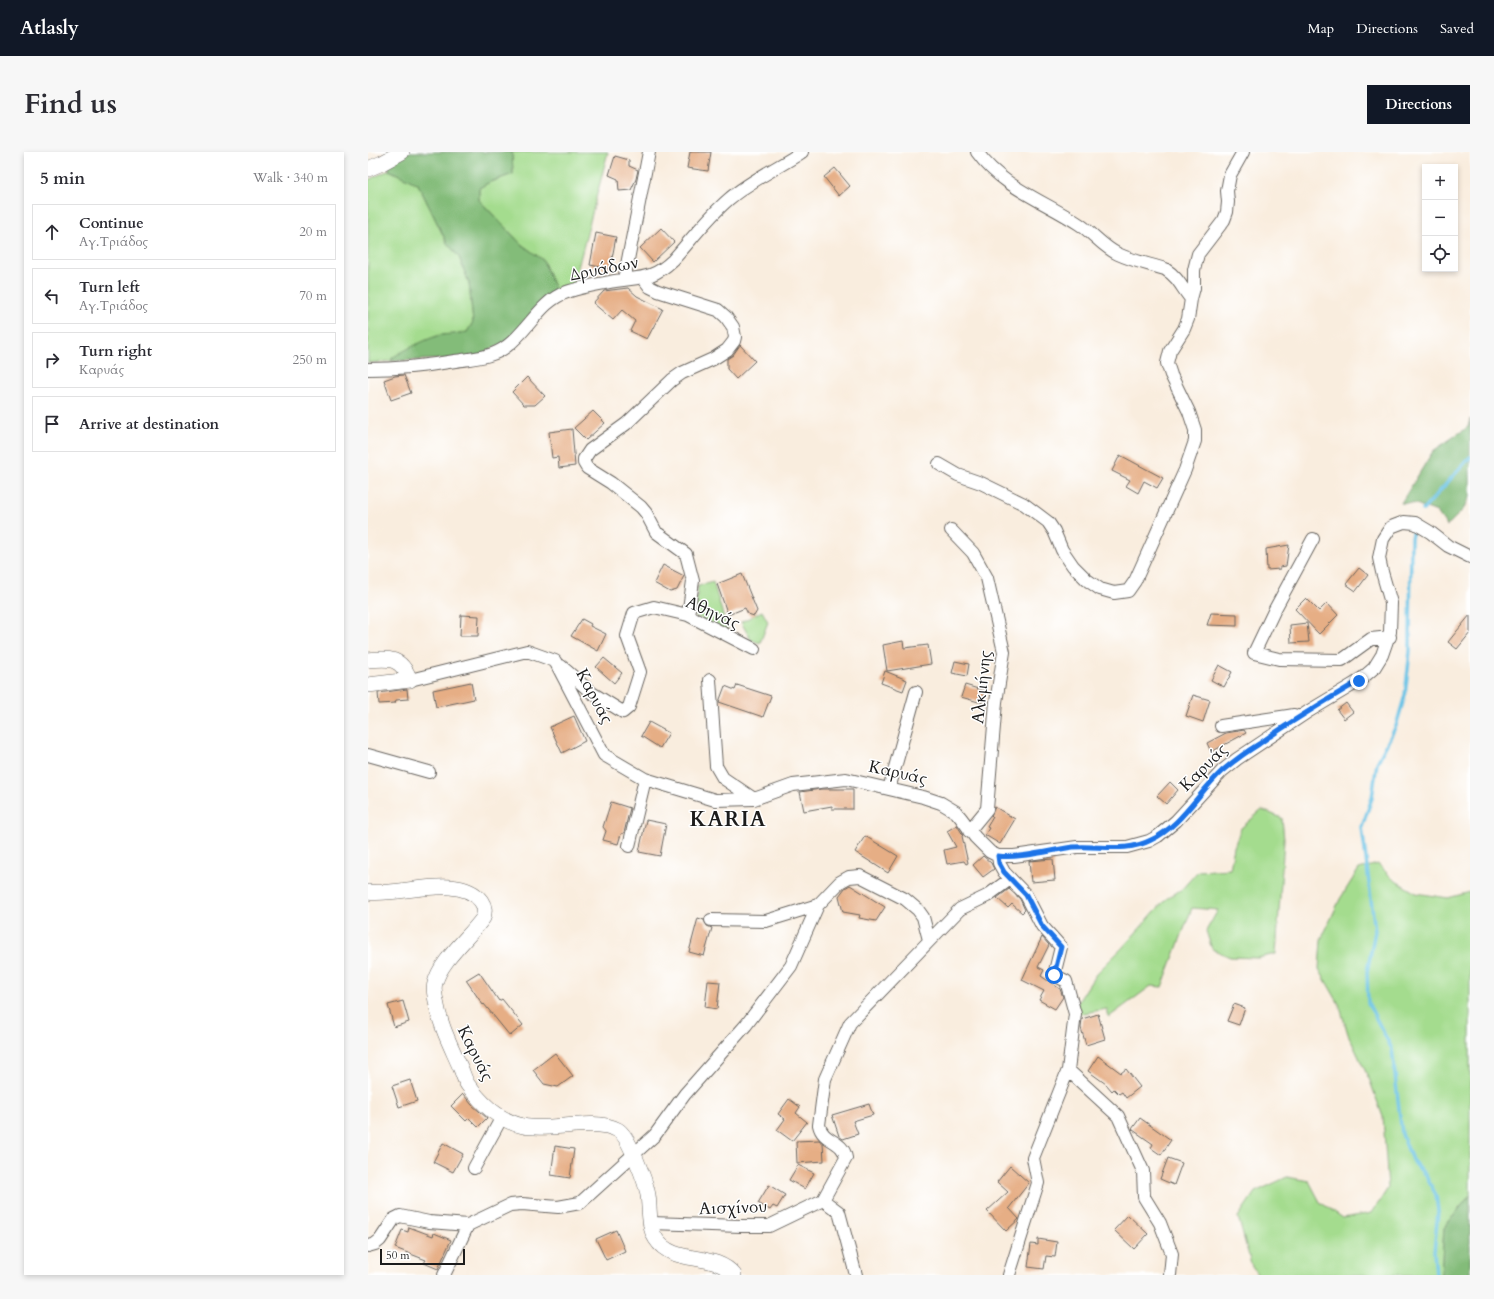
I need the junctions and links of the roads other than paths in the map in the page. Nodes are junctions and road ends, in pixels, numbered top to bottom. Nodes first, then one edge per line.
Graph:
1 (402, 152) edge
2 (649, 152) edge
3 (802, 152) edge
4 (977, 152) edge
5 (1242, 152) edge
6 (368, 169) edge
7 (643, 278) junction
8 (624, 280) junction
9 (1190, 299) junction
10 (368, 369) edge
11 (939, 464) dead end
12 (951, 530) dead end
13 (1313, 539) dead end
14 (1470, 557) edge
15 (688, 615) junction
16 (1390, 637) junction
17 (754, 650) dead end
18 (368, 660) edge
19 (555, 661) junction
20 (410, 680) junction
21 (710, 680) dead end
22 (368, 685) edge
23 (916, 692) dead end
24 (1299, 717) junction
25 (1221, 726) dead end
26 (368, 755) edge
27 (429, 772) dead end
28 (644, 780) junction
29 (889, 789) junction
30 (754, 800) junction
31 (969, 831) junction
32 (629, 846) dead end
33 (998, 856) junction
34 (1010, 879) junction
35 (368, 892) edge
36 (818, 904) junction
37 (711, 920) dead end
38 (929, 940) junction
39 (1068, 1070) junction
40 (502, 1117) junction
41 (634, 1155) junction
42 (474, 1168) dead end
43 (823, 1200) junction
44 (650, 1223) junction
45 (468, 1225) junction
46 (368, 1246) edge
47 (444, 1275) edge
48 (734, 1275) edge
49 (856, 1275) edge
50 (1009, 1275) edge
51 (1170, 1275) edge

1 - 6 main road
2 - 8 street
3 - 7 street, Δρυάδων
4 - 9 street
5 - 9 street
7 - 8 street, Δρυάδων
7 - 15 street
8 - 10 street, Δρυάδων
9 - 11 street
12 - 31 street, Αλκμήνης
13 - 16 street
14 - 16 street
15 - 17 street, Αθηνάς
15 - 19 street, Αθηνάς
16 - 24 street, Καρυάς
18 - 20 main road
19 - 20 street, Καρυάς
19 - 28 street, Καρυάς
20 - 22 main road, Καρυάς
21 - 30 street
23 - 29 street
24 - 25 street
24 - 33 street, Καρυάς
26 - 27 street
28 - 30 street, Καρυάς
28 - 32 street
29 - 30 street, Καρυάς
29 - 31 street, Καρυάς
31 - 33 street, Καρυάς
33 - 34 street
34 - 38 street
34 - 39 street
35 - 40 main road, Καρυάς
36 - 37 street
36 - 38 street
36 - 41 street
38 - 43 street
39 - 50 street
39 - 51 street
40 - 41 main road, Καρυάς
40 - 42 street
41 - 44 main road, Καρυάς
41 - 45 street
43 - 44 street, Αισχίνου
43 - 49 street
44 - 48 main road, Καρυάς
45 - 46 street
45 - 47 street

